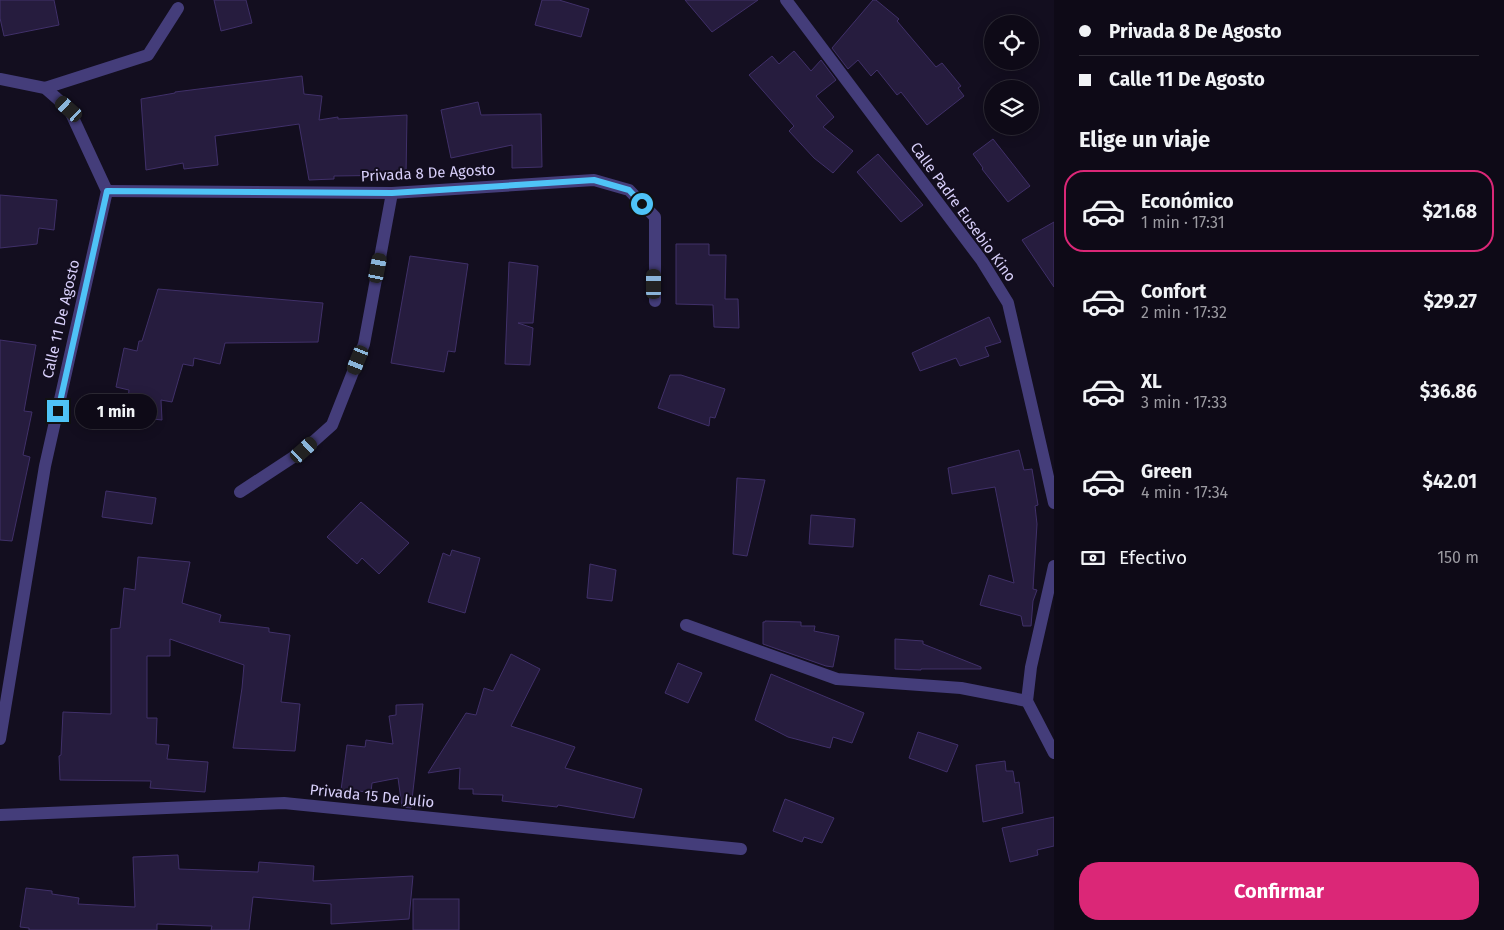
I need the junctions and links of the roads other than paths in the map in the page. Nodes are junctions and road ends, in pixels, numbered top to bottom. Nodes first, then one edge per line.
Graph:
1 (786, 0) edge
2 (178, 8) dead end
3 (0, 78) edge
4 (45, 88) junction
5 (107, 191) junction
6 (392, 193) junction
7 (654, 301) dead end
8 (240, 492) dead end
9 (1054, 503) edge
10 (1054, 566) edge
11 (686, 625) dead end
12 (1027, 702) junction
13 (0, 739) edge
14 (1054, 752) edge
15 (0, 815) edge
16 (740, 848) dead end

1 - 9 street, Calle Padre Eusebio Kino
2 - 4 street
3 - 4 street
4 - 5 street
5 - 6 street, Privada 8 De Agosto
5 - 13 street, Calle 11 De Agosto
6 - 7 street, Privada 8 De Agosto
6 - 8 street
10 - 12 street
11 - 12 street
12 - 14 street
15 - 16 street, Privada 15 De Julio

